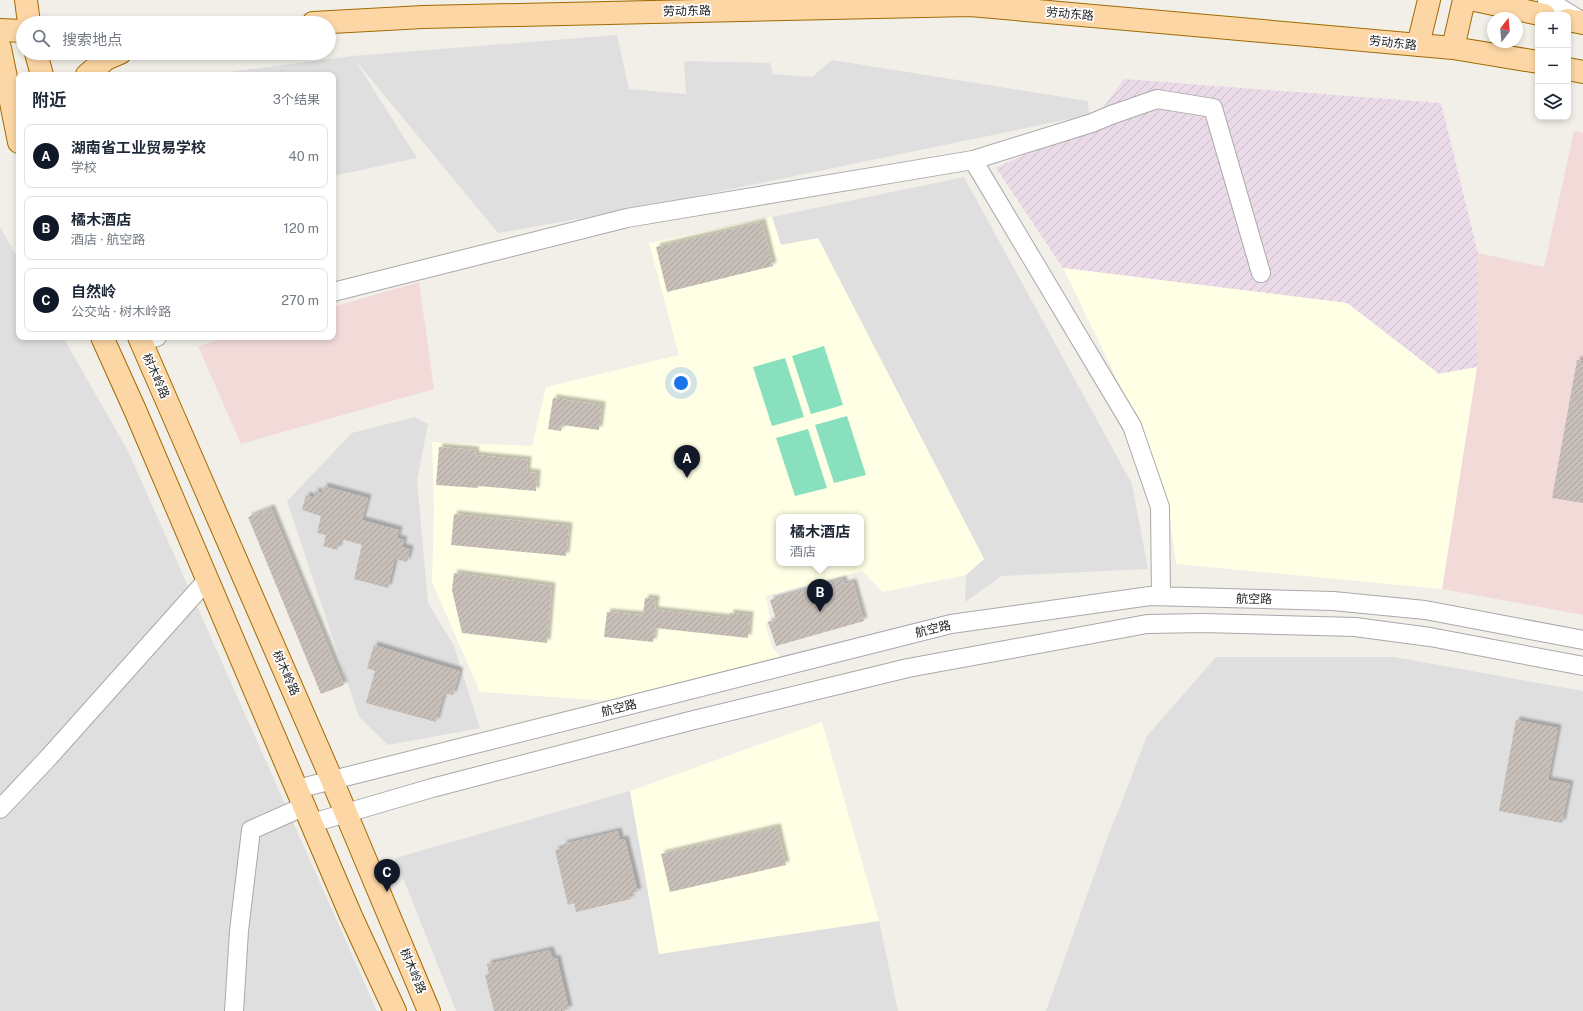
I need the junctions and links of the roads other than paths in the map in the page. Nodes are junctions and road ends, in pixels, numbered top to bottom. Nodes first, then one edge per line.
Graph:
1 (26, 0) edge
2 (1429, 0) edge
3 (1464, 0) edge
4 (1475, 0) edge
5 (1547, 0) edge
6 (1535, 13) edge
7 (28, 16) edge
8 (1571, 20) edge
9 (336, 22) edge
10 (1583, 22) edge
11 (0, 30) edge
12 (16, 31) edge
13 (1418, 46) junction
14 (0, 48) edge
15 (1453, 48) junction
16 (38, 60) edge
17 (106, 60) edge
18 (1535, 62) edge
19 (1571, 69) edge
20 (41, 72) edge
21 (91, 72) edge
22 (1583, 72) edge
23 (0, 122) edge
24 (16, 127) edge
25 (16, 139) edge
26 (973, 160) junction
27 (1261, 273) dead end
28 (336, 291) edge
29 (103, 340) edge
30 (147, 340) edge
31 (208, 579) junction
32 (1155, 596) junction
33 (1425, 610) junction
34 (1147, 624) junction
35 (1430, 637) junction
36 (1583, 640) edge
37 (1583, 666) edge
38 (332, 780) junction
39 (305, 806) junction
40 (0, 809) edge
41 (346, 814) junction
42 (234, 1011) edge
43 (395, 1011) edge
44 (430, 1011) edge

1 - 7 main road
2 - 13 main road
3 - 15 main road
4 - 6 main road
5 - 10 street
8 - 10 main road
9 - 13 main road, 劳动东路
11 - 12 main road
13 - 15 main road, 劳动东路
14 - 24 main road
15 - 18 main road, 劳动东路
16 - 20 main road
17 - 21 main road
19 - 22 main road
23 - 25 main road
26 - 27 street
26 - 28 street
26 - 32 street
29 - 31 main road
30 - 38 main road, 树木岭路
31 - 39 main road
31 - 40 street
32 - 33 street, 航空路
32 - 34 street
32 - 38 street, 航空路
33 - 35 street
33 - 36 street, 航空路
34 - 35 street
34 - 41 street
35 - 37 street
38 - 39 street, 航空路
38 - 41 main road, 树木岭路
39 - 41 street
39 - 42 street
39 - 43 main road
41 - 44 main road, 树木岭路

